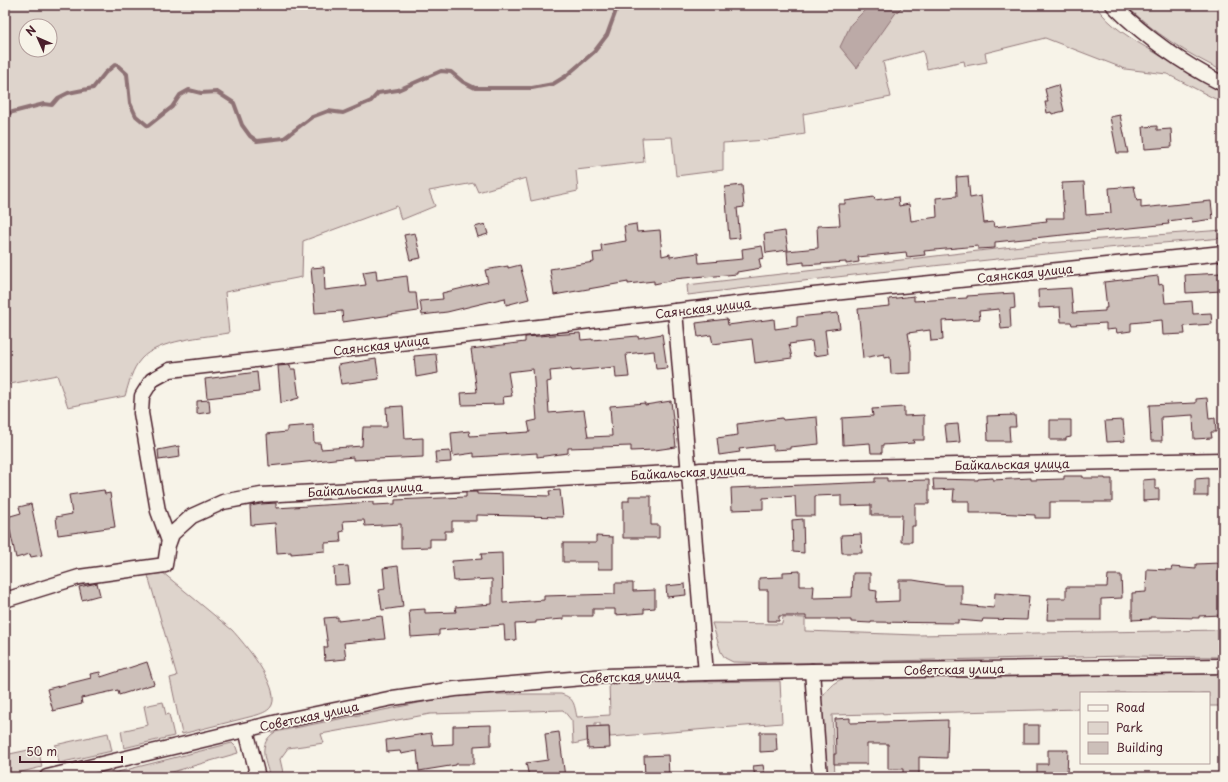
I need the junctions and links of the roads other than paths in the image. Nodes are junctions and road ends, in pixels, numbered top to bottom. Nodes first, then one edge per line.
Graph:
1 (1113, 5) edge
2 (1223, 84) edge
3 (1223, 253) edge
4 (675, 311) junction
5 (1223, 460) edge
6 (690, 472) junction
7 (169, 541) junction
8 (5, 600) edge
9 (1223, 666) edge
10 (812, 670) junction
11 (706, 673) junction
12 (246, 730) junction
13 (46, 777) edge
14 (258, 777) edge
15 (820, 777) edge

1 - 2 street
3 - 4 street, Саянская улица
4 - 6 street
4 - 7 street, Саянская улица
5 - 6 street, Байкальская улица
6 - 7 street, Байкальская улица
6 - 11 street
7 - 8 street
9 - 10 street, Советская улица
10 - 11 street, Советская улица
10 - 15 street
11 - 12 street, Советская улица
12 - 13 street, Советская улица
12 - 14 street

